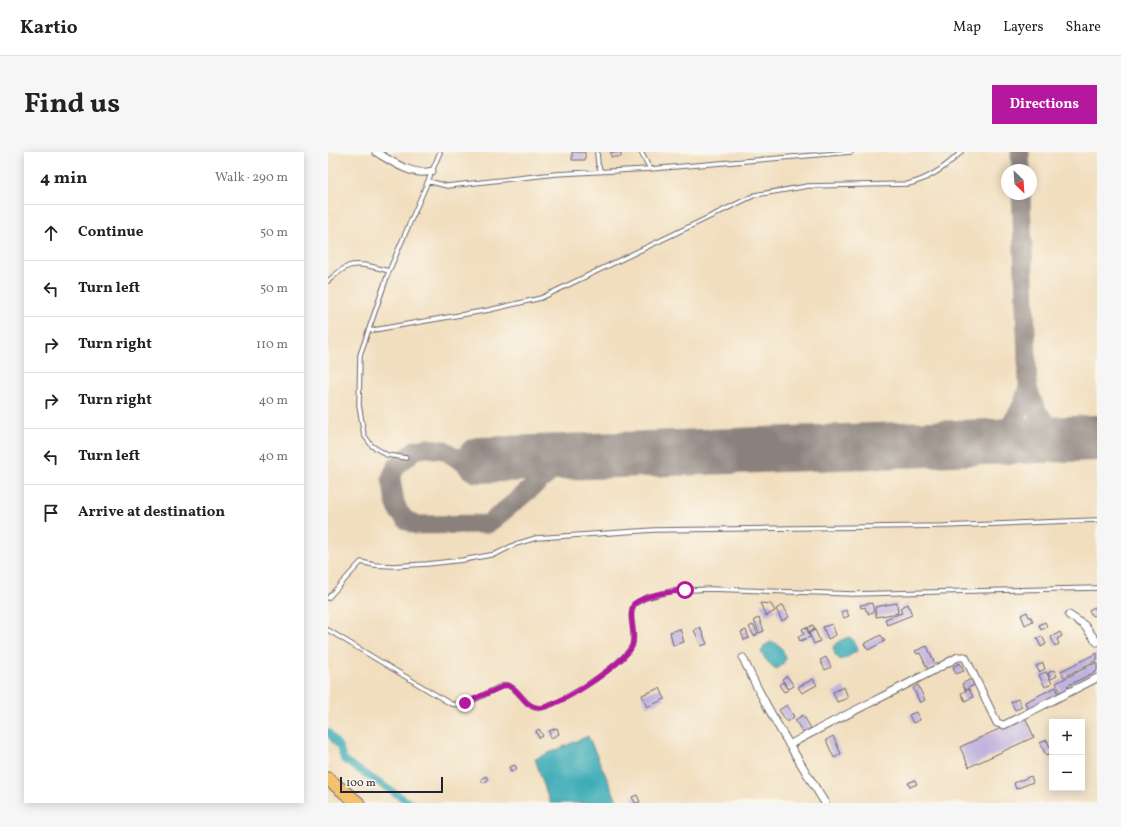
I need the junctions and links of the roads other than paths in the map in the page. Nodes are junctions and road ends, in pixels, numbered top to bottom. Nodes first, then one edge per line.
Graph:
1 (376, 152) edge
2 (440, 152) edge
3 (597, 152) edge
4 (641, 152) edge
5 (851, 152) edge
6 (961, 152) edge
7 (650, 169) junction
8 (432, 171) junction
9 (601, 172) junction
10 (428, 181) junction
11 (389, 270) junction
12 (328, 281) edge
13 (368, 330) junction
14 (406, 458) dead end
15 (1097, 520) edge
16 (1097, 588) edge
17 (328, 598) edge
18 (1069, 615) dead end
19 (328, 630) edge
20 (1097, 642) edge
21 (743, 658) dead end
22 (1097, 678) edge
23 (789, 745) junction
24 (328, 779) edge
25 (358, 803) edge
26 (825, 803) edge

1 - 8 street
2 - 8 lane
3 - 9 lane
4 - 7 lane
5 - 7 lane
6 - 13 lane
7 - 9 lane
8 - 10 lane
9 - 10 lane
10 - 11 lane
11 - 12 lane
11 - 13 lane
13 - 14 lane
15 - 17 lane
16 - 19 lane
18 - 20 street
21 - 23 street
22 - 23 street
23 - 26 street
24 - 25 highway

